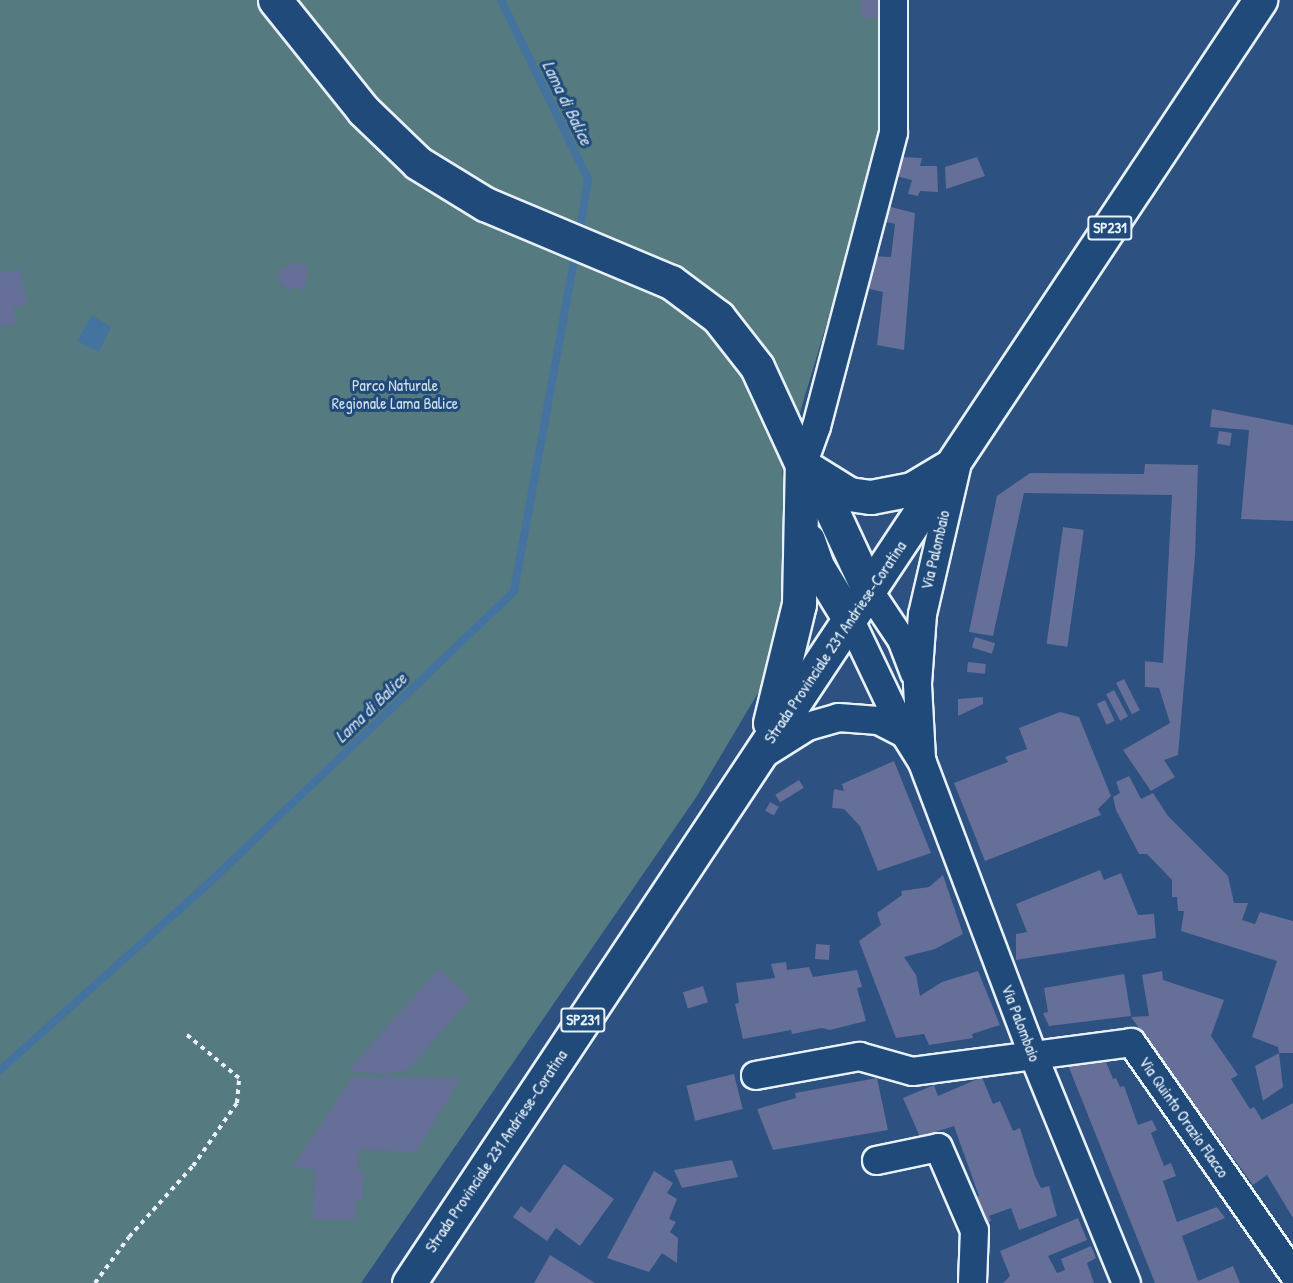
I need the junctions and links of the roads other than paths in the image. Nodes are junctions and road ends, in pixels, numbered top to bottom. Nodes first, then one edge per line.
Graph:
1 (275, 0) edge
2 (893, 0) edge
3 (1260, 0) edge
4 (959, 455) junction
5 (802, 465) junction
6 (803, 521) junction
7 (869, 591) junction
8 (850, 620) junction
9 (916, 682) junction
10 (904, 732) junction
11 (758, 757) junction
12 (922, 762) junction
13 (1033, 1055) junction
14 (755, 1075) dead end
15 (876, 1160) dead end
16 (1293, 1274) edge
17 (409, 1283) edge
18 (972, 1283) edge
19 (1126, 1283) edge

1 - 5 main road
2 - 5 street
3 - 4 main road, Strada Provinciale 231 Andriese-Coratina / SP231
4 - 5 main road
4 - 7 main road, Strada Provinciale 231 Andriese-Coratina / SP231
4 - 9 street, Via Palombaio
5 - 6 main road
5 - 7 main road
6 - 8 main road
6 - 11 main road
7 - 8 main road, Strada Provinciale 231 Andriese-Coratina / SP231
7 - 9 street, Via Palombaio
8 - 10 street, Via Palombaio
8 - 11 main road, Strada Provinciale 231 Andriese-Coratina / SP231
9 - 12 street, Via Palombaio
10 - 11 street
10 - 12 street, Via Palombaio
11 - 17 main road, Strada Provinciale 231 Andriese-Coratina / SP231
12 - 13 street, Via Palombaio
13 - 14 street
13 - 16 street, Via Quinto Orazio Flacco
13 - 19 street, Via Palombaio
15 - 18 street

